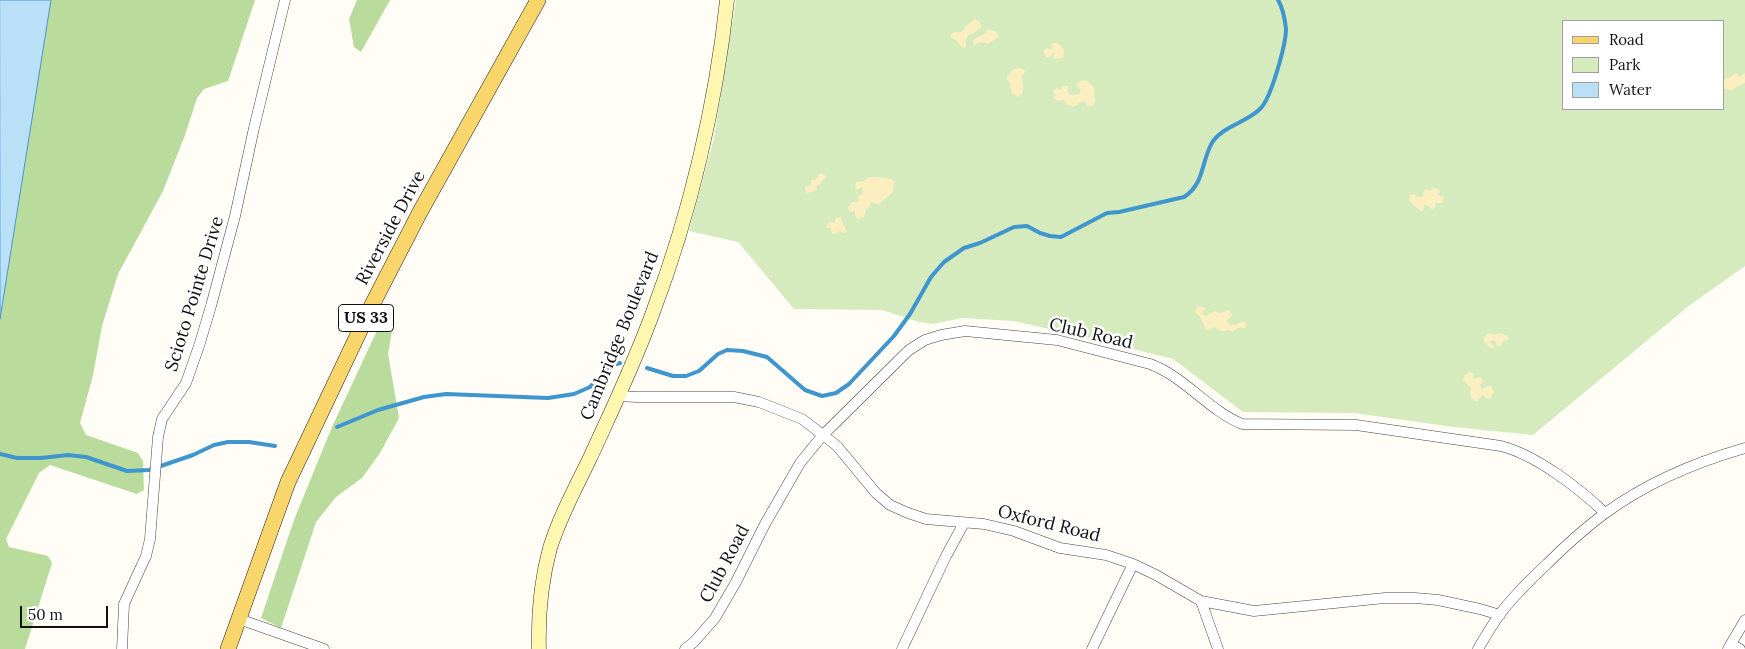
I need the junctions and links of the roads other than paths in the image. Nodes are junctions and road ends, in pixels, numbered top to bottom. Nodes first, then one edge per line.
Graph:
1 (286, 0) edge
2 (538, 0) edge
3 (727, 0) edge
4 (619, 396) junction
5 (823, 435) junction
6 (1745, 448) edge
7 (1605, 513) junction
8 (964, 523) junction
9 (1133, 564) junction
10 (1201, 601) junction
11 (1500, 615) junction
12 (239, 619) junction
13 (1745, 620) edge
14 (1733, 647) edge
15 (122, 649) edge
16 (228, 649) edge
17 (324, 649) edge
18 (539, 649) edge
19 (685, 649) edge
20 (902, 649) edge
21 (1092, 649) edge
22 (1218, 649) edge
23 (1478, 649) edge

1 - 15 street, Scioto Pointe Drive
2 - 12 main road, Riverside Drive / US 33
3 - 4 street, Cambridge Boulevard
4 - 5 street, Oxford Road
4 - 18 street, Cambridge Boulevard
5 - 7 street, Club Road
5 - 8 street, Oxford Road
5 - 19 street, Club Road
6 - 7 street
7 - 11 street
8 - 9 street, Oxford Road
8 - 20 street
9 - 10 street, Oxford Road
9 - 21 street
10 - 11 street, Oxford Road
10 - 22 street
11 - 23 street
12 - 16 main road, Riverside Drive / US 33
12 - 17 street
13 - 14 street

